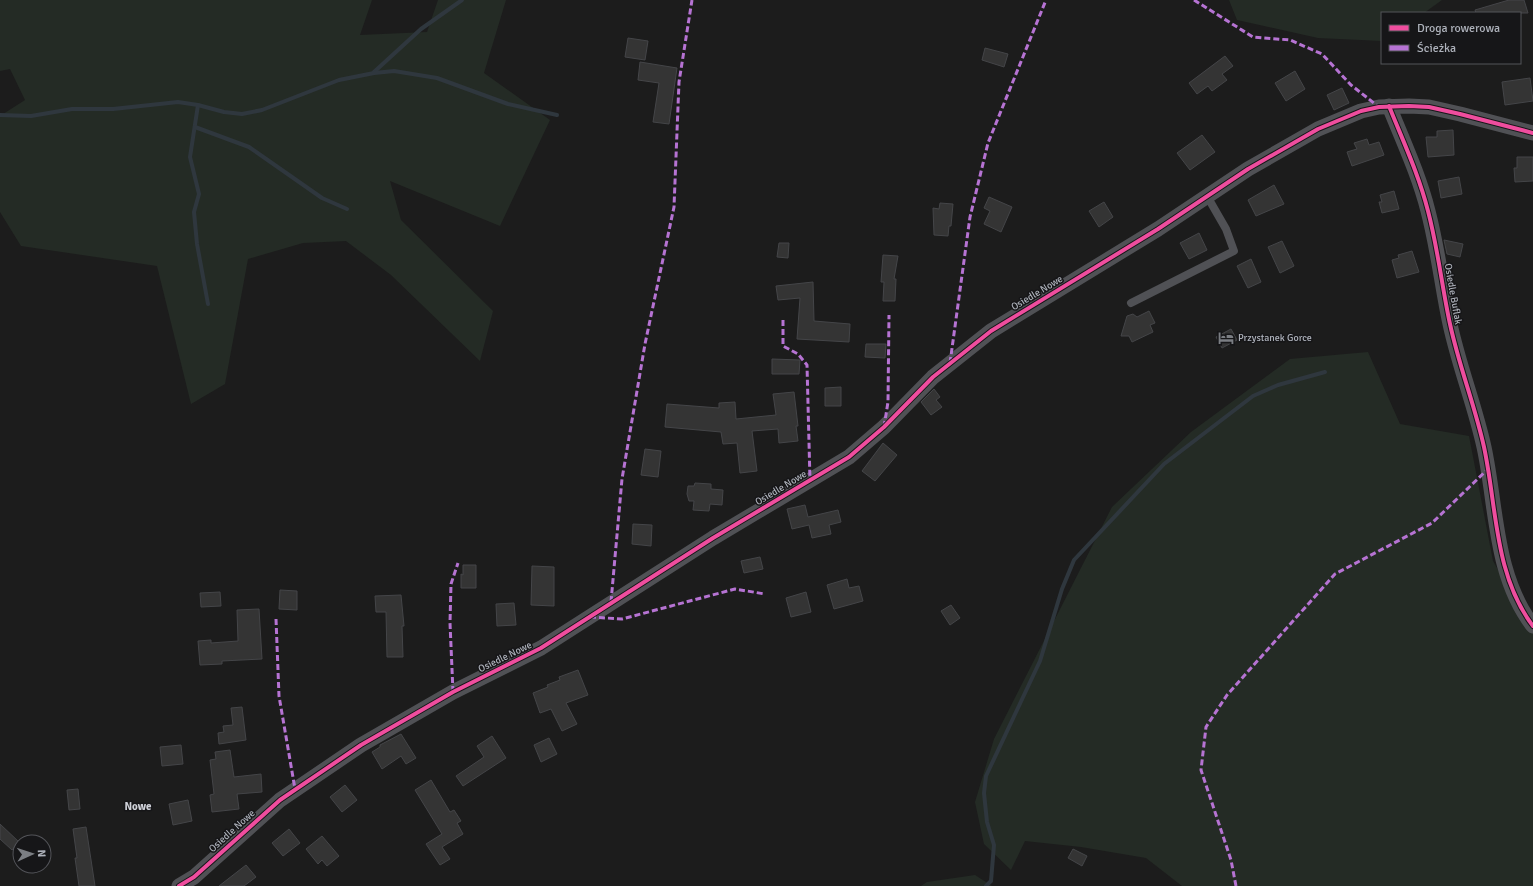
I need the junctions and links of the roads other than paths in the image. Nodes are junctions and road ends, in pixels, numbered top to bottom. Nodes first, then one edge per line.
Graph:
1 (1389, 106) junction
2 (1533, 132) edge
3 (1207, 196) junction
4 (1131, 303) dead end
5 (1533, 626) edge
6 (179, 886) edge

1 - 2 street
1 - 3 street, Osiedle Nowe
1 - 5 street, Osiedle Buflak
3 - 4 lane
3 - 6 street, Osiedle Nowe

